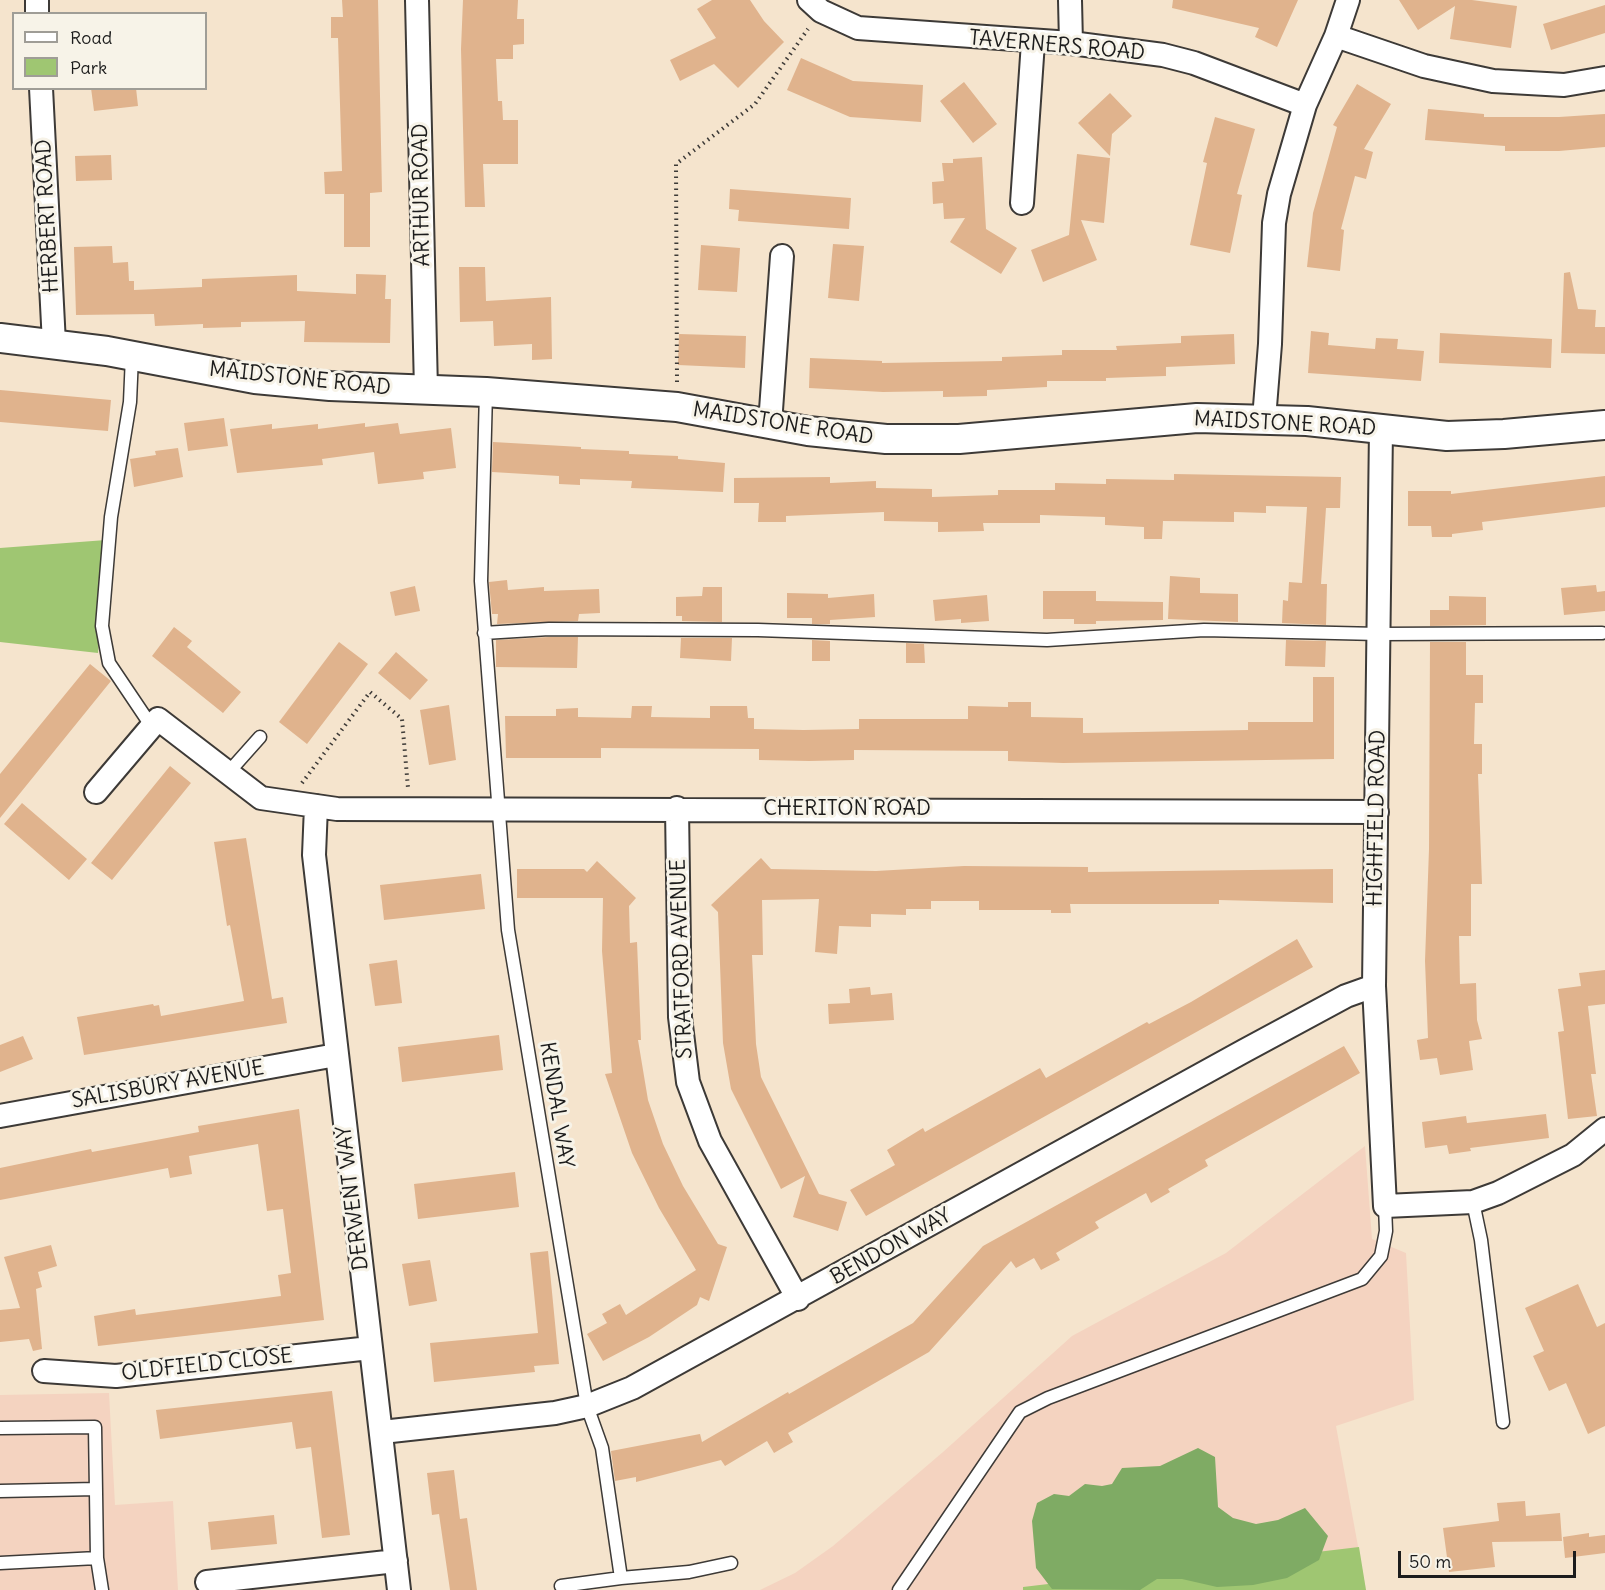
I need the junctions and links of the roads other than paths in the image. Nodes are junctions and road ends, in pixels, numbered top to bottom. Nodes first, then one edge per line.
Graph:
1 (417, 0) edge
2 (1070, 0) edge
3 (1348, 0) edge
4 (815, 5) edge
5 (1336, 36) junction
6 (1033, 42) junction
7 (1071, 43) junction
8 (1605, 78) edge
9 (41, 90) edge
10 (1305, 105) junction
11 (1022, 203) dead end
12 (782, 256) dead end
13 (0, 338) edge
14 (54, 344) junction
15 (132, 356) junction
16 (426, 390) junction
17 (486, 392) junction
18 (1264, 418) junction
19 (770, 424) junction
20 (1605, 425) edge
21 (1381, 429) junction
22 (484, 633) junction
23 (1602, 633) dead end
24 (1379, 634) junction
25 (152, 727) junction
26 (260, 737) dead end
27 (227, 774) junction
28 (96, 792) dead end
29 (316, 806) junction
30 (677, 808) junction
31 (500, 809) junction
32 (1377, 812) junction
33 (1374, 986) junction
34 (336, 1055) junction
35 (0, 1116) edge
36 (1605, 1129) edge
37 (1473, 1202) junction
38 (1384, 1206) junction
39 (798, 1299) junction
40 (370, 1348) junction
41 (44, 1371) dead end
42 (587, 1406) junction
43 (1503, 1422) dead end
44 (0, 1428) edge
45 (382, 1432) junction
46 (96, 1490) junction
47 (0, 1491) edge
48 (97, 1558) junction
49 (396, 1561) junction
50 (0, 1563) edge
51 (731, 1563) dead end
52 (621, 1578) junction
53 (207, 1582) dead end
54 (561, 1586) dead end
55 (102, 1590) edge
56 (399, 1590) edge
57 (899, 1590) edge

1 - 16 street, ARTHUR ROAD
2 - 7 street
3 - 5 street
4 - 6 street, TAVERNERS ROAD
5 - 8 street
5 - 10 street
6 - 7 street, TAVERNERS ROAD
6 - 11 street
7 - 10 street, TAVERNERS ROAD
9 - 14 street, HERBERT ROAD
10 - 18 street
12 - 19 street
13 - 14 street, MAIDSTONE ROAD
14 - 15 street, MAIDSTONE ROAD
15 - 16 street, MAIDSTONE ROAD
15 - 25 lane
16 - 17 street, MAIDSTONE ROAD
17 - 19 street, MAIDSTONE ROAD
17 - 22 lane, KENDAL WAY
18 - 19 street, MAIDSTONE ROAD
18 - 21 street, MAIDSTONE ROAD
20 - 21 street, MAIDSTONE ROAD
21 - 24 street, HIGHFIELD ROAD
22 - 24 lane
22 - 31 lane, KENDAL WAY
23 - 24 lane
24 - 32 street, HIGHFIELD ROAD
25 - 27 street, CHERITON ROAD
25 - 28 street
26 - 27 lane
27 - 29 street, CHERITON ROAD
29 - 31 street, CHERITON ROAD
29 - 34 street, DERWENT WAY
30 - 31 street, CHERITON ROAD
30 - 32 street, CHERITON ROAD
30 - 39 street, STRATFORD AVENUE
31 - 42 lane, KENDAL WAY
32 - 33 street, HIGHFIELD ROAD
33 - 38 street, HIGHFIELD ROAD
33 - 39 street, BENDON WAY
34 - 35 street, SALISBURY AVENUE
34 - 40 street, DERWENT WAY
36 - 37 street
37 - 38 street
37 - 43 lane
38 - 57 lane
39 - 42 street, BENDON WAY
40 - 41 street, OLDFIELD CLOSE
40 - 45 street, DERWENT WAY
42 - 45 street, BENDON WAY
42 - 52 lane, KENDAL WAY
44 - 46 lane
45 - 49 street, DERWENT WAY
46 - 47 lane
46 - 48 lane
48 - 50 lane
48 - 55 lane
49 - 53 street
49 - 56 street, DERWENT WAY
51 - 52 lane
52 - 54 lane

